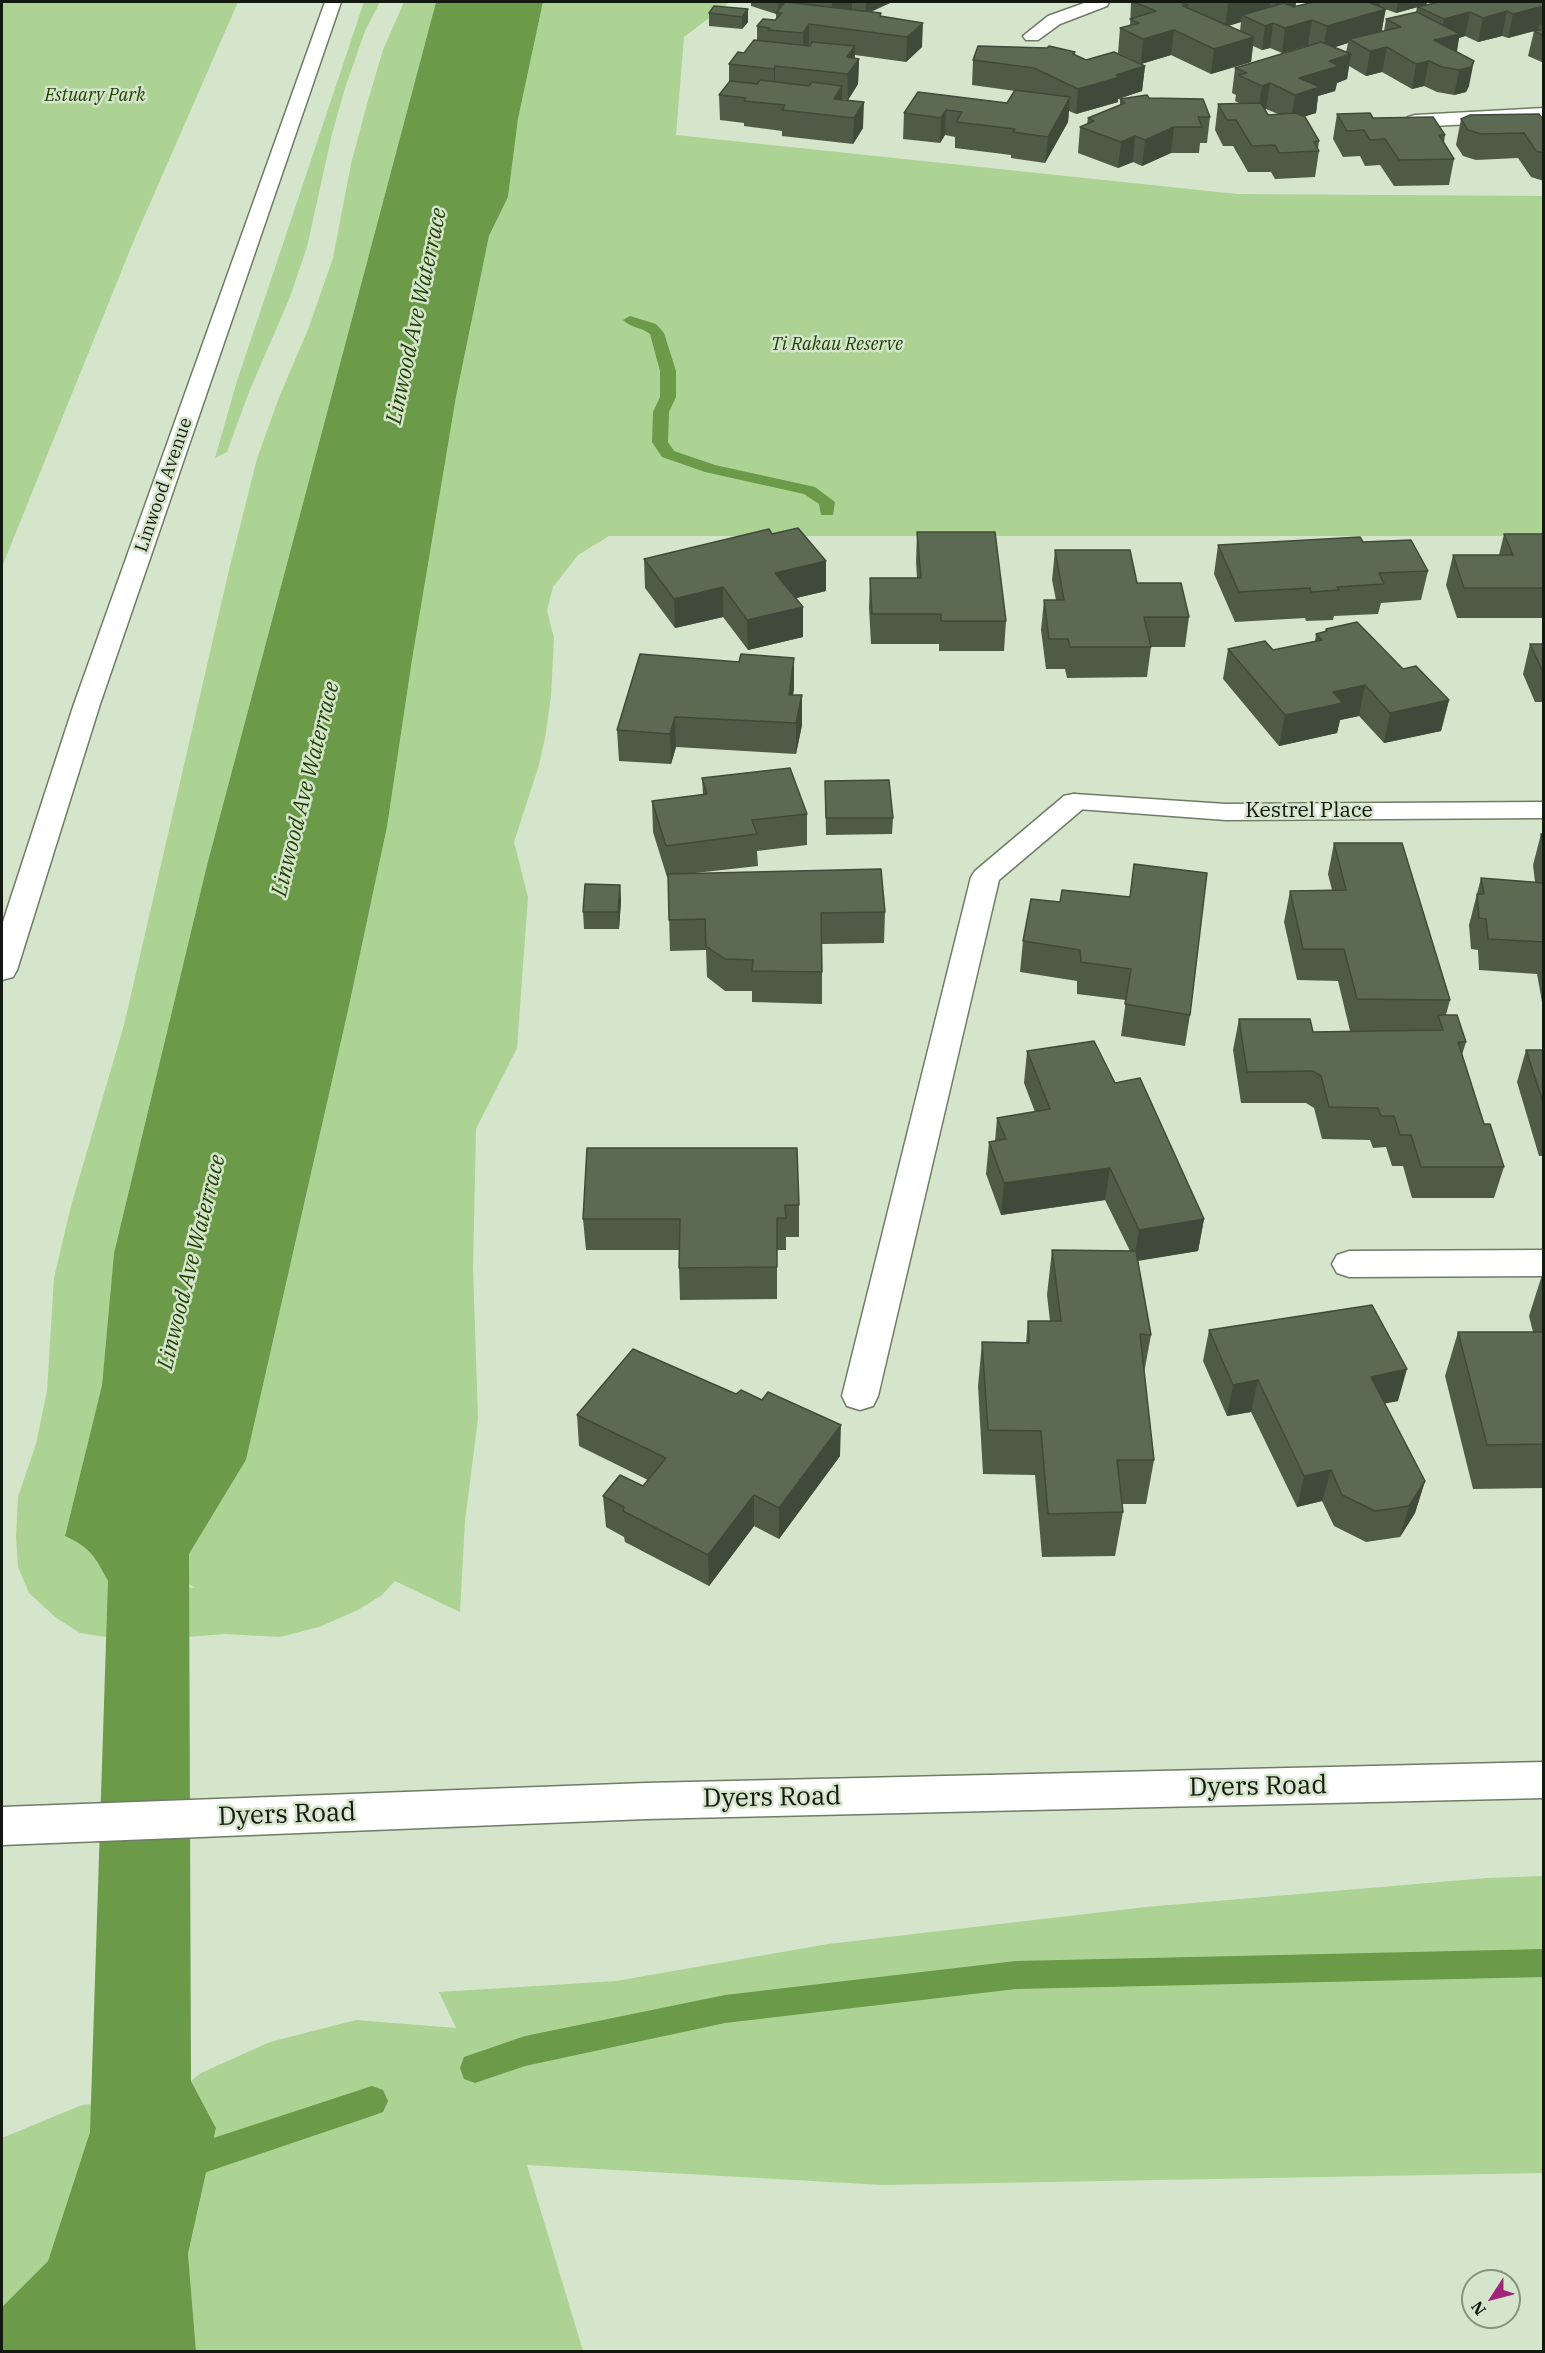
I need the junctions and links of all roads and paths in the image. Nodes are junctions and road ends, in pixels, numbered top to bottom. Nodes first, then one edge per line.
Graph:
1 (333, 2) edge
2 (1101, 2) edge
3 (1032, 36) dead end
4 (1544, 114) edge
5 (1415, 121) edge
6 (1544, 810) edge
7 (2, 970) edge
8 (1544, 1263) edge
9 (1349, 1264) dead end
10 (860, 1396) dead end
11 (1544, 1780) edge
12 (2, 1826) edge

1 - 7 main road, Linwood Avenue
2 - 3 main road
4 - 5 main road
6 - 10 main road, Kestrel Place
8 - 9 main road
11 - 12 main road, Dyers Road

